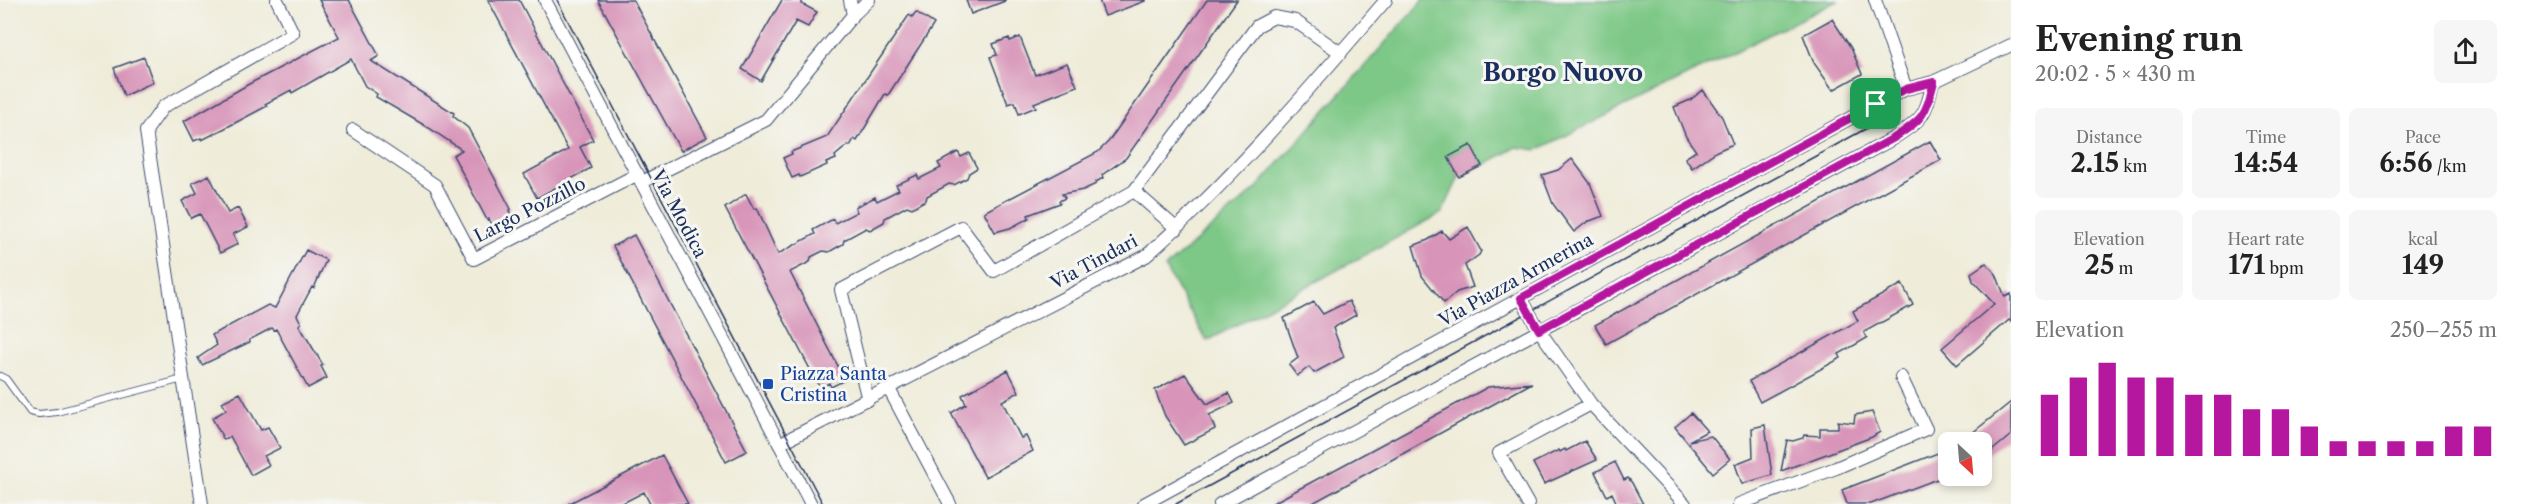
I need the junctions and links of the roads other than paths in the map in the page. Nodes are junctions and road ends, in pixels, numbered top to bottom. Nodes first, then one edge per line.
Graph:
1 (277, 0) edge
2 (545, 0) edge
3 (850, 0) edge
4 (869, 0) edge
5 (1386, 0) edge
6 (1875, 0) edge
7 (853, 15) junction
8 (2011, 45) edge
9 (1341, 53) junction
10 (1934, 82) junction
11 (1906, 89) junction
12 (353, 130) dead end
13 (640, 178) junction
14 (1134, 191) junction
15 (1177, 229) junction
16 (1521, 298) junction
17 (1539, 330) junction
18 (0, 376) edge
19 (1901, 377) dead end
20 (183, 379) junction
21 (889, 389) junction
22 (868, 400) junction
23 (1591, 404) junction
24 (779, 444) junction
25 (202, 504) edge
26 (811, 504) edge
27 (950, 504) edge
28 (1144, 504) edge
29 (1220, 504) edge
30 (1528, 504) edge
31 (1685, 504) edge
32 (1739, 504) edge

1 - 20 street
2 - 13 street, Via Modica
3 - 7 street
4 - 7 street
5 - 9 street, Via Tindari
6 - 11 street
7 - 13 street
8 - 10 street, Via Piazza Armerina
9 - 14 street
9 - 15 street, Via Tindari
10 - 11 street, Via Piazza Armerina
10 - 17 street
11 - 16 street, Via Piazza Armerina
12 - 13 street, Largo Pozzillo
13 - 24 street, Via Modica
14 - 15 street
14 - 22 street
15 - 21 street, Via Tindari
16 - 17 street
16 - 28 street, Via Piazza Armerina
17 - 23 street
17 - 29 street
18 - 20 lane
19 - 32 street
20 - 25 street
21 - 22 street, Via Tindari
21 - 27 street
22 - 24 street, Via Tindari
23 - 30 street
23 - 31 street
24 - 26 street

